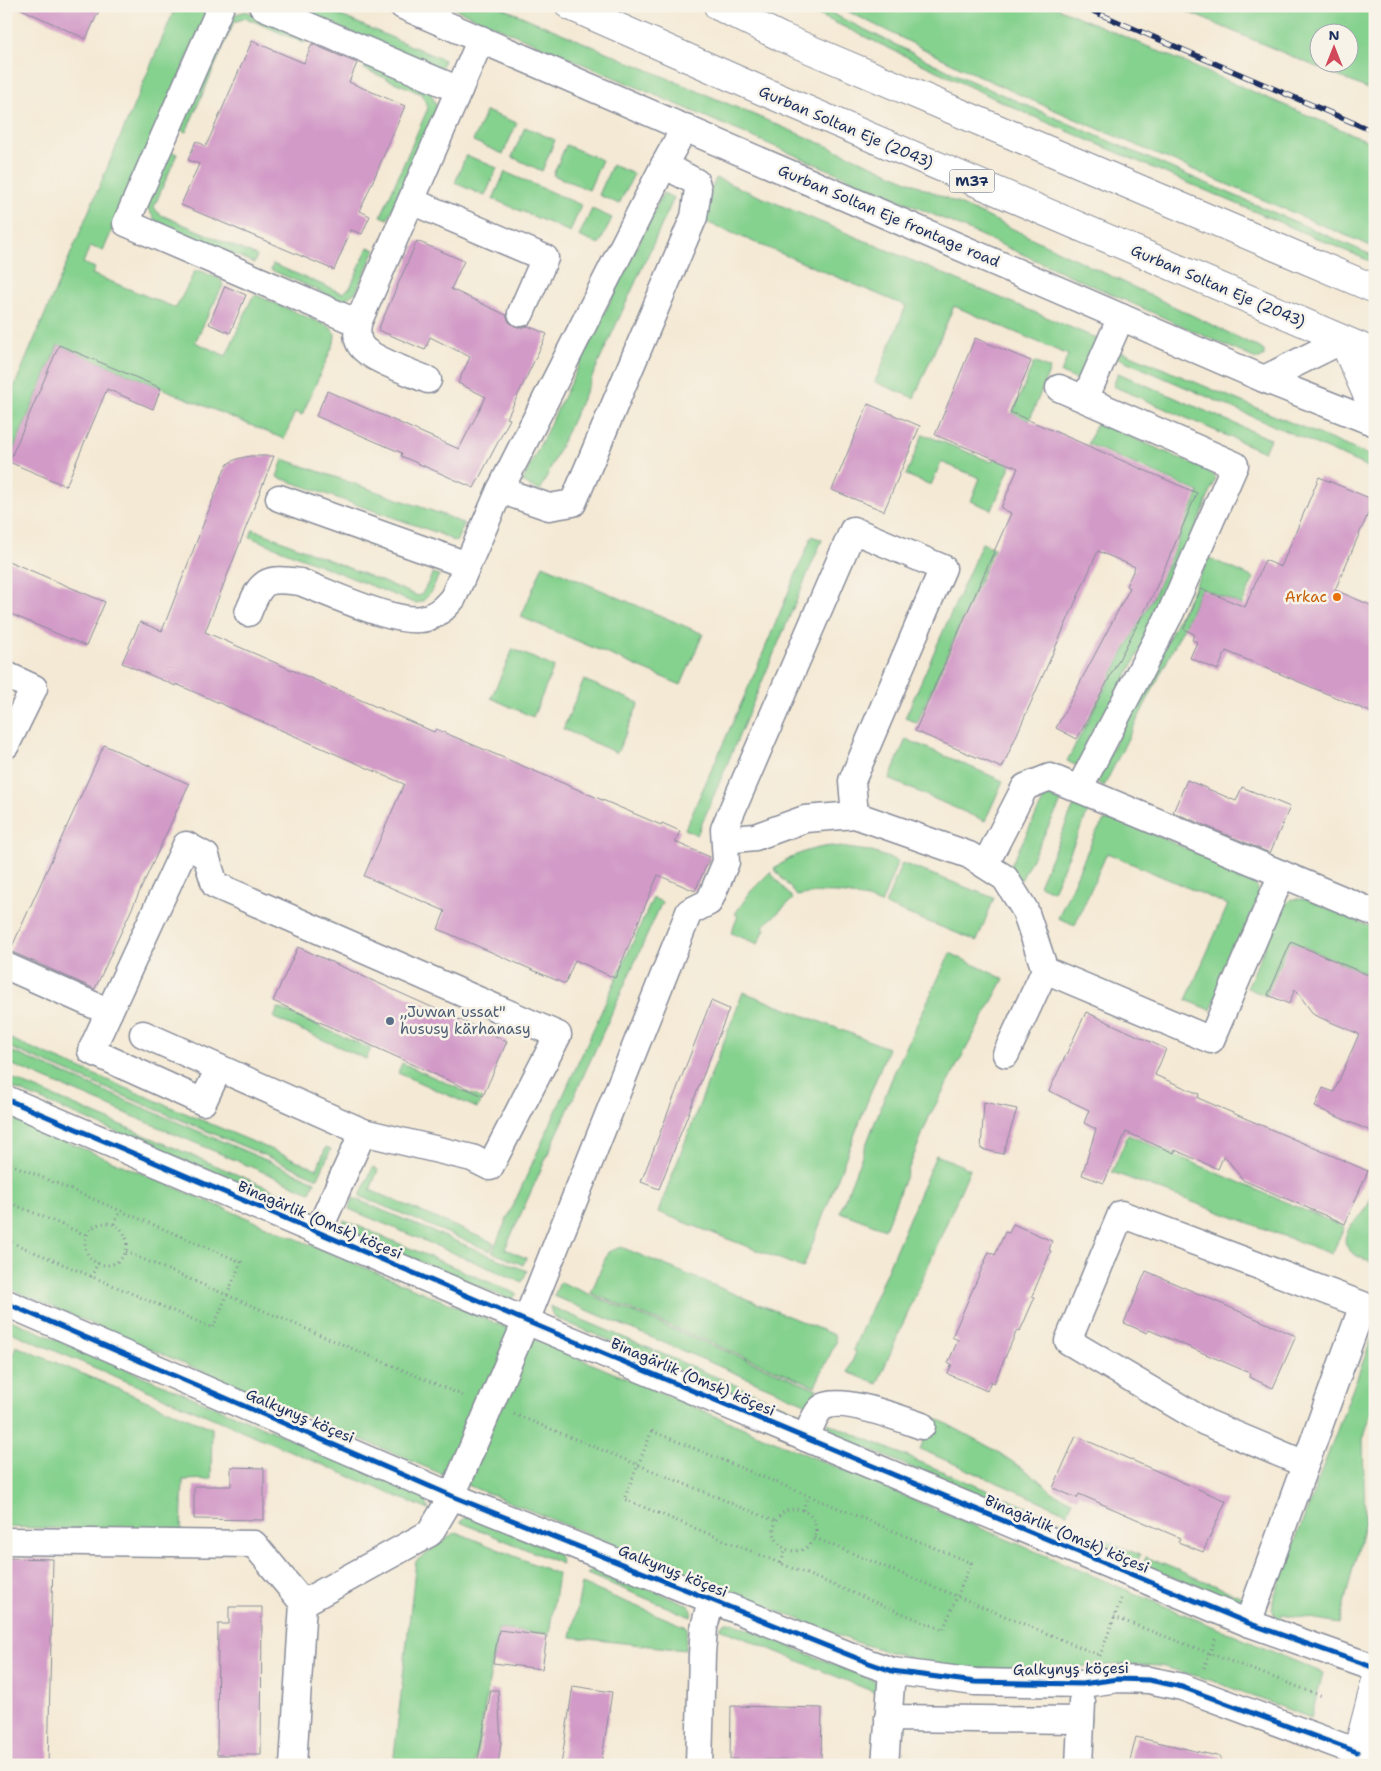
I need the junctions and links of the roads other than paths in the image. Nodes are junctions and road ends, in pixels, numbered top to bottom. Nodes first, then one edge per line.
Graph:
1 (221, 6) edge
2 (262, 6) edge
3 (404, 6) edge
4 (570, 6) edge
5 (718, 6) edge
6 (481, 39) junction
7 (459, 90) junction
8 (685, 127) junction
9 (664, 165) junction
10 (411, 201) junction
11 (1375, 289) edge
12 (521, 313) dead end
13 (1121, 317) junction
14 (358, 323) junction
15 (1343, 340) junction
16 (1375, 353) edge
17 (1264, 379) junction
18 (428, 380) dead end
19 (1059, 388) dead end
20 (1085, 399) junction
21 (1375, 413) edge
22 (1375, 423) edge
23 (500, 490) junction
24 (279, 498) dead end
25 (467, 564) junction
26 (248, 613) dead end
27 (6, 675) edge
28 (6, 746) edge
29 (1079, 789) junction
30 (855, 815) junction
31 (725, 840) junction
32 (985, 865) junction
33 (1282, 874) junction
34 (1375, 913) edge
35 (6, 966) edge
36 (1045, 970) junction
37 (109, 1012) junction
38 (143, 1034) dead end
39 (1006, 1054) dead end
40 (219, 1068) junction
41 (6, 1100) edge
42 (363, 1132) junction
43 (318, 1232) junction
44 (6, 1304) edge
45 (526, 1321) junction
46 (922, 1426) dead end
47 (806, 1438) junction
48 (1305, 1464) junction
49 (452, 1496) junction
50 (6, 1540) edge
51 (711, 1600) junction
52 (303, 1603) junction
53 (1248, 1623) junction
54 (1375, 1668) edge
55 (892, 1671) junction
56 (1082, 1684) junction
57 (1375, 1684) edge
58 (888, 1718) junction
59 (1081, 1720) junction
60 (1356, 1759) edge
61 (293, 1765) edge
62 (699, 1765) edge
63 (885, 1765) edge
64 (1080, 1765) edge

1 - 14 street
2 - 7 street
3 - 6 street, Gurban Soltan Eje frontage road
4 - 15 main road, Gurban Soltan Eje (2043) / M37
5 - 11 main road
6 - 7 street
6 - 8 street, Gurban Soltan Eje frontage road
7 - 10 street
8 - 9 street
8 - 13 street, Gurban Soltan Eje frontage road
9 - 23 street
9 - 23 street
10 - 12 street
10 - 14 street
13 - 17 street, Gurban Soltan Eje frontage road
13 - 20 street
14 - 18 street
15 - 16 main road, Gurban Soltan Eje (2043) / M37
15 - 17 street
15 - 21 main road
17 - 22 street, Gurban Soltan Eje frontage road
19 - 20 street
20 - 29 street
23 - 25 street
24 - 25 street
25 - 26 street
27 - 28 street
29 - 32 street
29 - 33 street
30 - 31 street
30 - 31 street
30 - 32 street
31 - 45 street
32 - 36 street
33 - 34 street
33 - 36 street
35 - 37 street
36 - 39 street
37 - 40 street
37 - 42 street
38 - 40 street
40 - 42 street
41 - 43 street, Binagärlik (Omsk) köçesi
42 - 43 street
43 - 45 street, Binagärlik (Omsk) köçesi
44 - 49 street, Galkynyş köçesi
45 - 47 street, Binagärlik (Omsk) köçesi
45 - 49 street
46 - 47 street
47 - 53 street, Binagärlik (Omsk) köçesi
48 - 48 street
48 - 53 street
49 - 51 street, Galkynyş köçesi
49 - 52 street
50 - 52 street
51 - 55 street, Galkynyş köçesi
51 - 62 street
52 - 61 street
53 - 54 street, Binagärlik (Omsk) köçesi
55 - 56 street, Galkynyş köçesi
55 - 58 street
56 - 59 street
56 - 60 street, Galkynyş köçesi
57 - 60 main road
58 - 59 street
58 - 63 street
59 - 64 street

